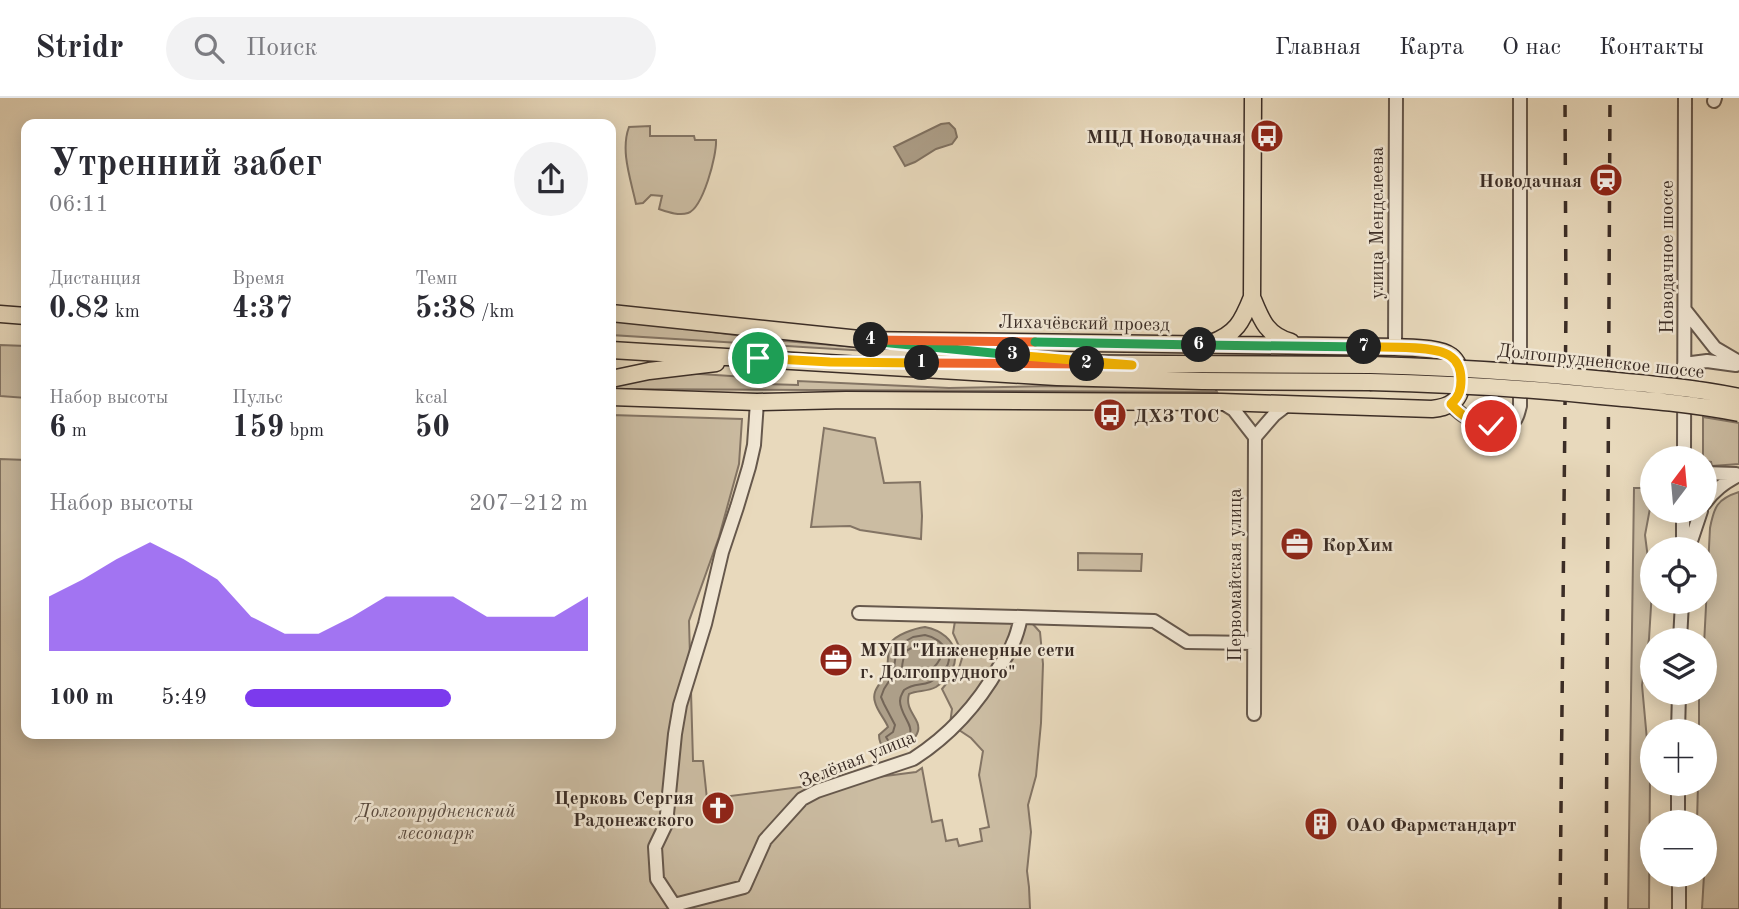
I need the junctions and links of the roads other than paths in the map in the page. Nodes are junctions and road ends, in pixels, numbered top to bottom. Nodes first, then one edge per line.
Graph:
1 (1253, 98) edge
2 (1395, 98) edge
3 (1520, 98) edge
4 (1685, 98) edge
5 (1252, 297) junction
6 (1685, 310) junction
7 (0, 314) edge
8 (616, 314) edge
9 (21, 316) edge
10 (860, 340) junction
11 (1205, 345) junction
12 (1307, 345) junction
13 (1395, 347) junction
14 (616, 350) edge
15 (758, 358) junction
16 (830, 362) junction
17 (1684, 364) junction
18 (1739, 364) edge
19 (1132, 365) junction
20 (1201, 373) junction
21 (1370, 374) junction
22 (616, 378) edge
23 (616, 397) edge
24 (1739, 397) edge
25 (757, 402) junction
26 (1221, 402) junction
27 (1451, 404) junction
28 (1287, 405) junction
29 (1739, 413) edge
30 (1255, 437) junction
31 (1684, 446) edge
32 (1717, 474) edge
33 (1739, 475) edge
34 (1717, 488) edge
35 (859, 613) dead end
36 (1021, 617) junction
37 (1254, 643) junction
38 (1254, 713) dead end
39 (1679, 887) edge
40 (1679, 909) edge

1 - 5 main road
2 - 13 street, улица Менделеева
3 - 27 street
4 - 6 street, Новодачное шоссе
5 - 11 main road
5 - 12 main road
6 - 17 street, Новодачное шоссе
6 - 18 street
7 - 9 main road
8 - 10 main road, Лихачёвский проезд
10 - 11 main road, Лихачёвский проезд
10 - 19 main road, Лихачёвский проезд
11 - 12 main road, Лихачёвский проезд
12 - 13 main road
13 - 27 main road
14 - 15 main road, Лихачёвский проезд
15 - 16 main road, Лихачёвский проезд
15 - 22 main road
16 - 19 main road, Лихачёвский проезд
16 - 20 main road, Лихачёвский проезд
17 - 18 street
17 - 31 street, Новодачное шоссе
19 - 20 main road, Лихачёвский проезд
20 - 21 main road
21 - 24 main road, Долгопрудненское шоссе, bridge
21 - 29 main road, Долгопрудненское шоссе, bridge
23 - 25 main road
25 - 26 main road
25 - 36 street, Зелёная улица
26 - 28 main road
26 - 30 street
27 - 28 main road
28 - 30 street
30 - 37 street, Первомайская улица
32 - 33 street
33 - 34 street
35 - 36 street
36 - 37 street
37 - 38 street, Первомайская улица
39 - 40 street

